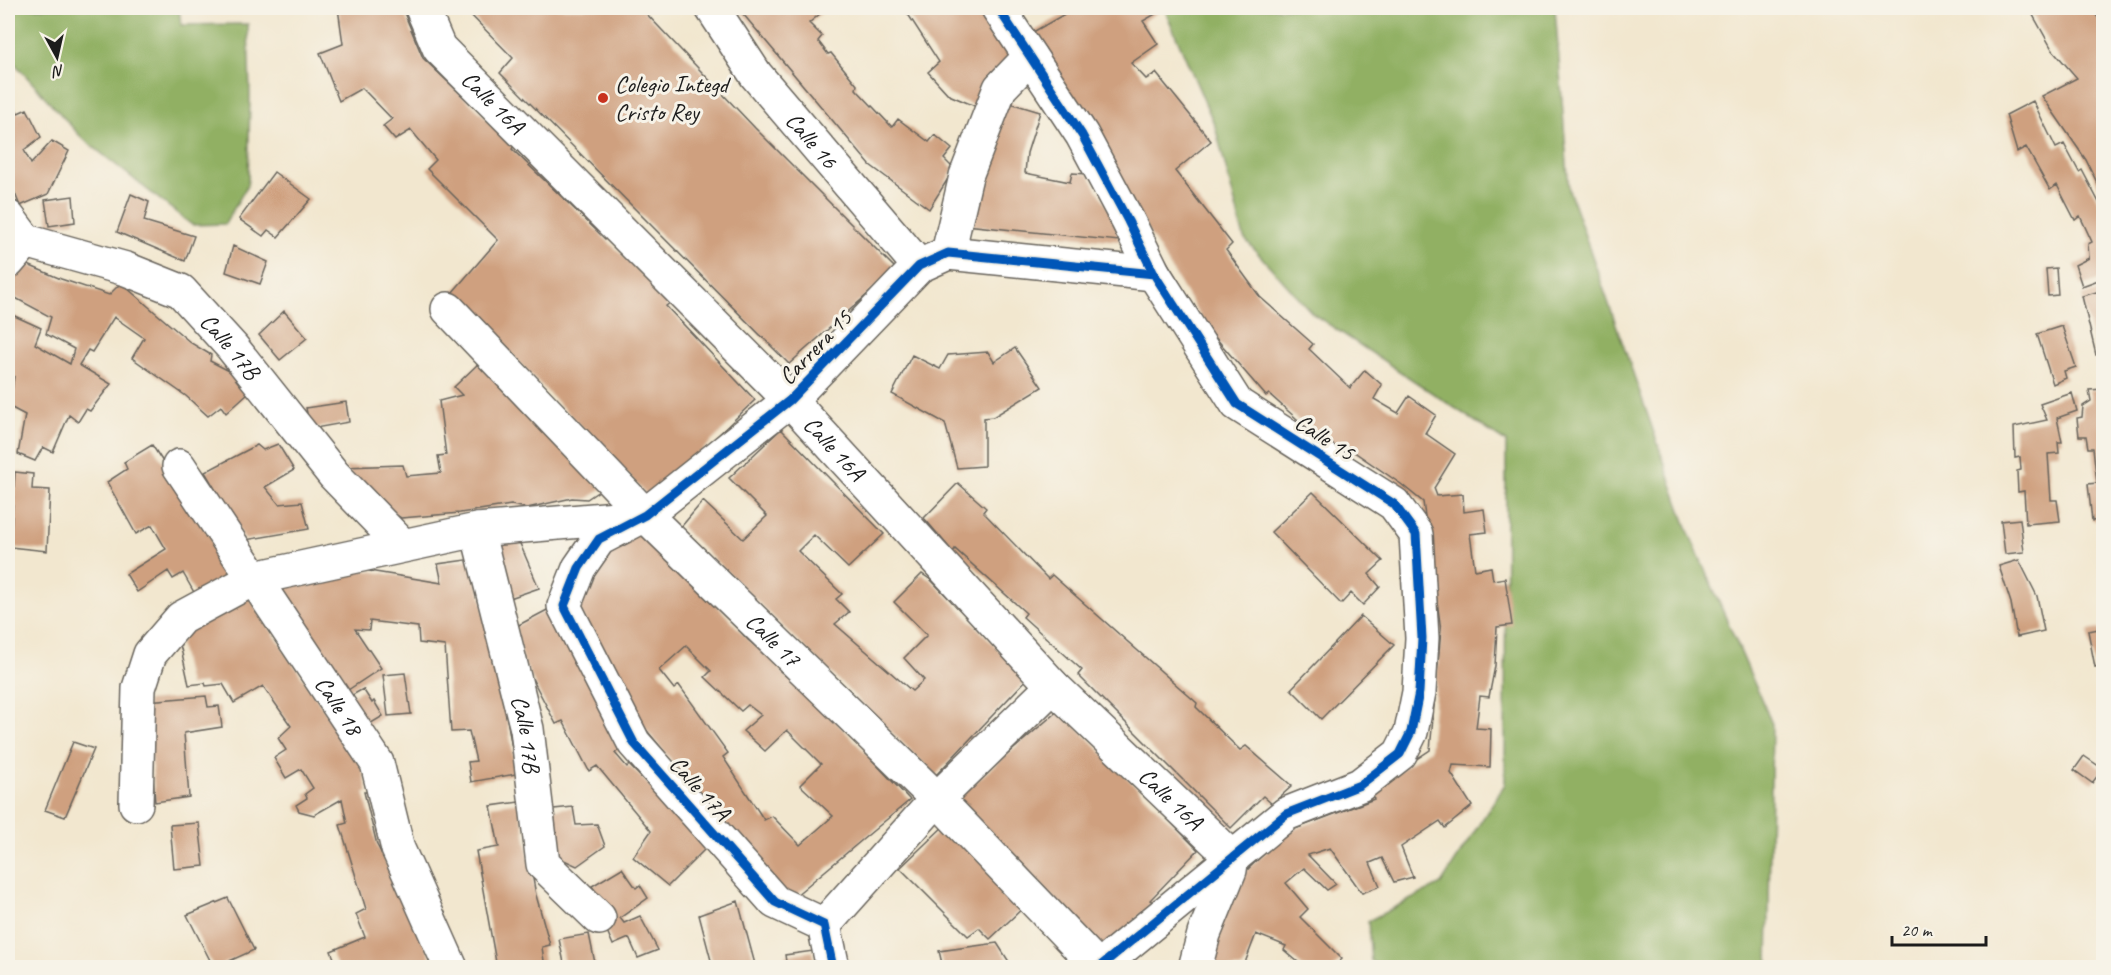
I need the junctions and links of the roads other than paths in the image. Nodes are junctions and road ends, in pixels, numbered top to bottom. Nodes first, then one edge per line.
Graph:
1 (422, 8) edge
2 (712, 8) edge
3 (998, 8) edge
4 (1030, 57) junction
5 (14, 240) edge
6 (934, 260) junction
7 (1154, 274) junction
8 (448, 309) dead end
9 (790, 400) junction
10 (179, 466) dead end
11 (645, 515) junction
12 (477, 531) junction
13 (402, 545) junction
14 (255, 578) junction
15 (564, 606) joint
16 (1053, 686) junction
17 (937, 799) junction
18 (136, 804) dead end
19 (1232, 857) junction
20 (599, 918) dead end
21 (824, 925) junction
22 (1099, 967) edge
23 (451, 968) edge
24 (833, 968) edge
25 (1195, 968) edge

1 - 9 street, Calle 16A
2 - 6 street, Calle 16
3 - 4 street, Calle 15
4 - 6 street
4 - 7 street, Calle 15
5 - 13 street, Calle 17B
6 - 7 street
6 - 9 street, Carrera 15
7 - 19 street, Calle 15
8 - 11 street, Calle 17
9 - 11 street, Carrera 15
9 - 16 street, Calle 16A
10 - 14 street, Calle 18
11 - 12 street
11 - 15 street, Carrera 15
11 - 17 street, Calle 17
12 - 13 street
12 - 20 street, Calle 17B
13 - 14 street
14 - 18 street
14 - 23 street, Calle 18
15 - 21 street, Calle 17A
16 - 17 street
16 - 19 street, Calle 16A
17 - 21 street
17 - 22 street, Calle 17
19 - 22 street, Calle 15
19 - 25 street
21 - 24 street

